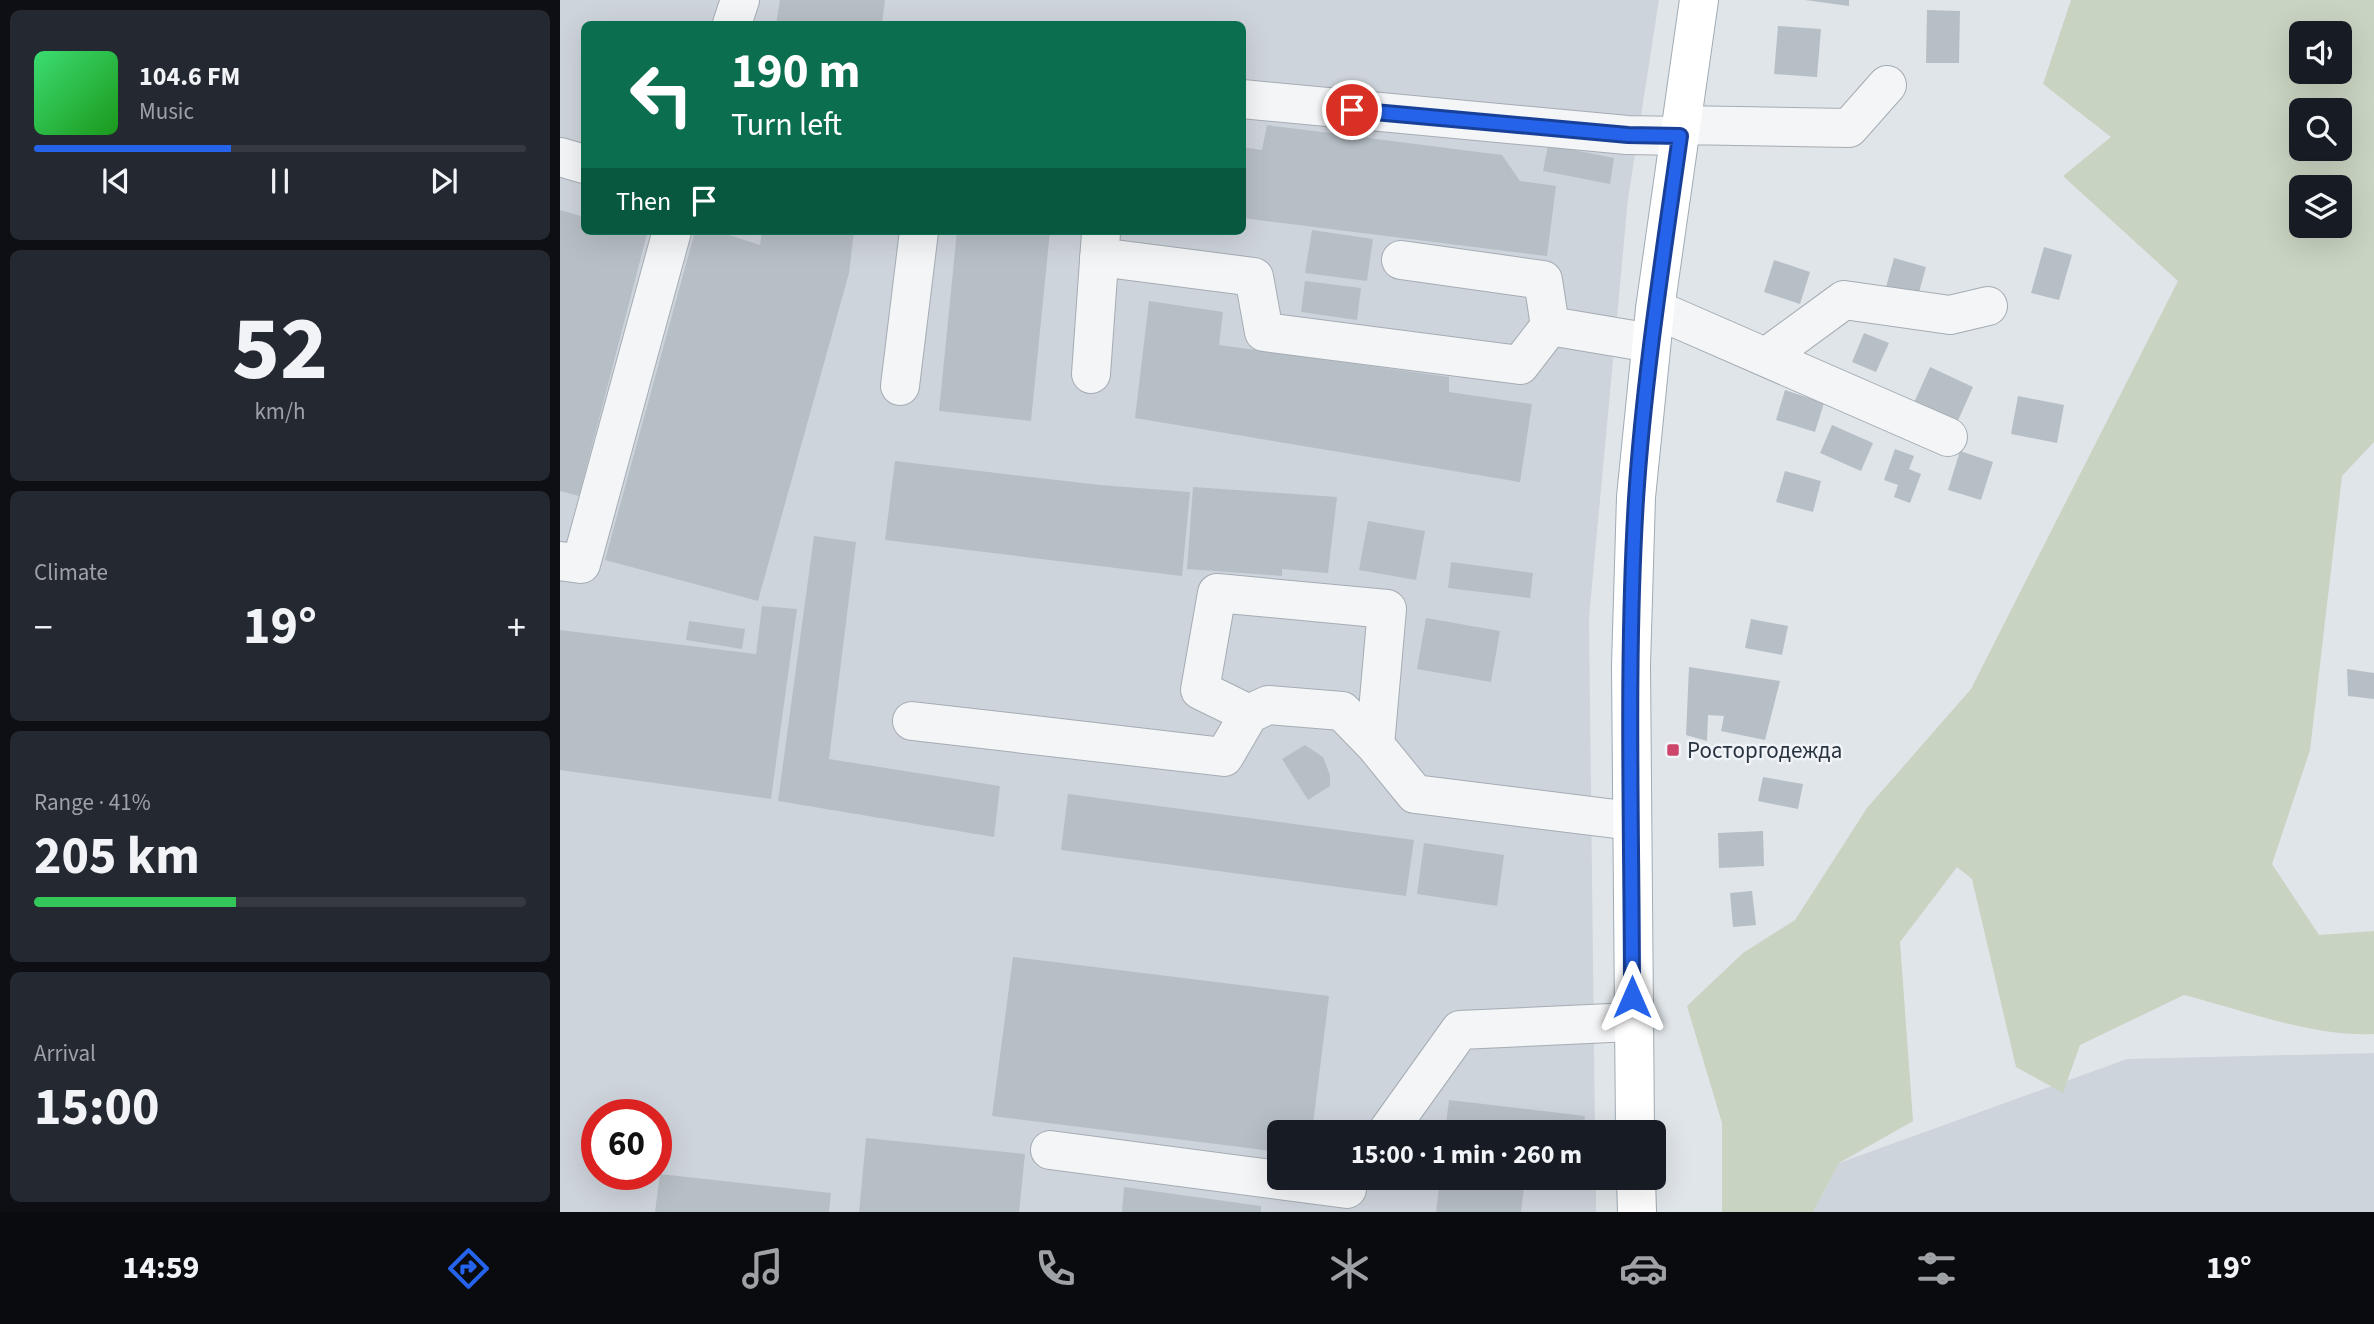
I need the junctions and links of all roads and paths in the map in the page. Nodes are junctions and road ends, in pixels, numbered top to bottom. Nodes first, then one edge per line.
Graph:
1 (740, 0) edge
2 (1699, 0) edge
3 (733, 21) edge
4 (1887, 85) dead end
5 (1246, 99) edge
6 (1681, 131) junction
7 (560, 157) edge
8 (581, 163) edge
9 (671, 235) edge
10 (919, 235) edge
11 (1100, 244) edge
12 (1401, 260) dead end
13 (1988, 306) dead end
14 (1550, 326) junction
15 (1653, 326) junction
16 (1766, 357) junction
17 (1091, 374) dead end
18 (900, 386) dead end
19 (1948, 437) dead end
20 (560, 561) edge
21 (1249, 715) junction
22 (912, 721) dead end
23 (1375, 745) junction
24 (1632, 821) junction
25 (1632, 1022) junction
26 (1396, 1120) edge
27 (1635, 1120) edge
28 (1050, 1150) dead end
29 (1636, 1190) edge
30 (1349, 1193) edge
31 (1637, 1212) edge

1 - 3 lane
2 - 6 main road
4 - 6 lane
5 - 6 lane
6 - 15 main road
7 - 8 lane
9 - 20 lane
10 - 18 lane
11 - 14 lane
11 - 17 lane
12 - 14 lane
13 - 16 lane
14 - 15 lane
15 - 16 lane
15 - 24 main road
16 - 19 lane
21 - 22 lane
21 - 23 lane
21 - 23 lane
23 - 24 lane
24 - 25 main road
25 - 26 lane
25 - 27 main road
28 - 30 lane
29 - 31 main road

